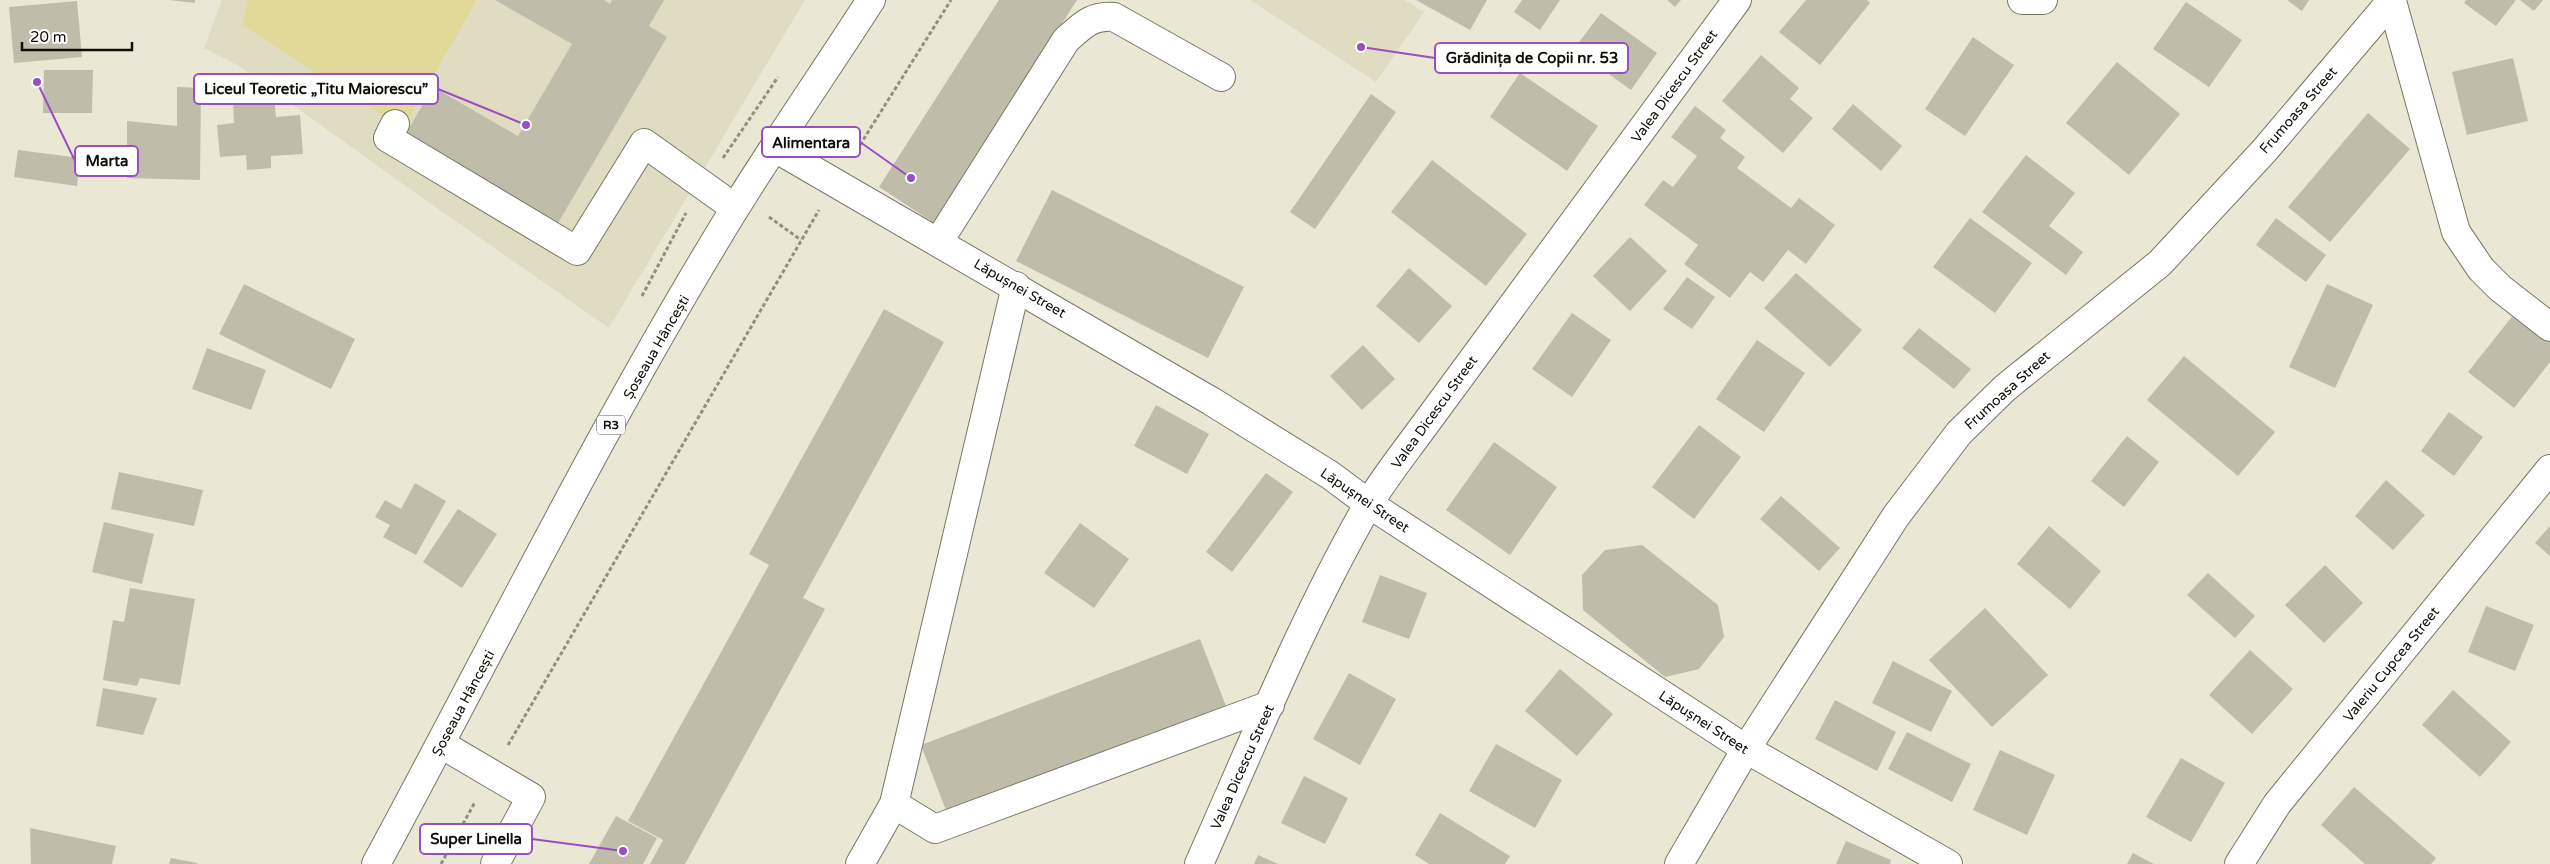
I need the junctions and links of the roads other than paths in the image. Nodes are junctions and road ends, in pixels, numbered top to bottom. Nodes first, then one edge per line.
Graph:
1 (871, 0) edge
2 (1737, 0) edge
3 (2022, 0) edge
4 (2043, 0) edge
5 (2392, 0) edge
6 (1221, 77) dead end
7 (396, 124) dead end
8 (775, 148) junction
9 (735, 208) junction
10 (939, 241) junction
11 (1016, 286) junction
12 (2550, 327) edge
13 (2550, 469) edge
14 (1369, 504) junction
15 (1270, 705) junction
16 (441, 744) junction
17 (1746, 749) junction
18 (894, 804) junction
19 (376, 864) edge
20 (495, 864) edge
21 (860, 864) edge
22 (1199, 864) edge
23 (1679, 864) edge
24 (1948, 864) edge
25 (2239, 864) edge

1 - 8 street, Șoseaua Hâncești / R3
2 - 14 street, Valea Dicescu Street
3 - 4 street
5 - 12 street
5 - 17 street, Frumoasa Street
6 - 10 street
7 - 9 street
8 - 9 street, Șoseaua Hâncești / R3
8 - 10 street, Lăpușnei Street
9 - 16 street, Șoseaua Hâncești / R3
10 - 11 street, Lăpușnei Street
11 - 14 street, Lăpușnei Street
11 - 18 street
13 - 25 street, Valeriu Cupcea Street
14 - 15 street, Valea Dicescu Street
14 - 17 street, Lăpușnei Street
15 - 18 street
15 - 22 street, Valea Dicescu Street
16 - 19 street, Șoseaua Hâncești / R3
16 - 20 street
17 - 23 street, Frumoasa Street
17 - 24 street, Lăpușnei Street
18 - 21 street

